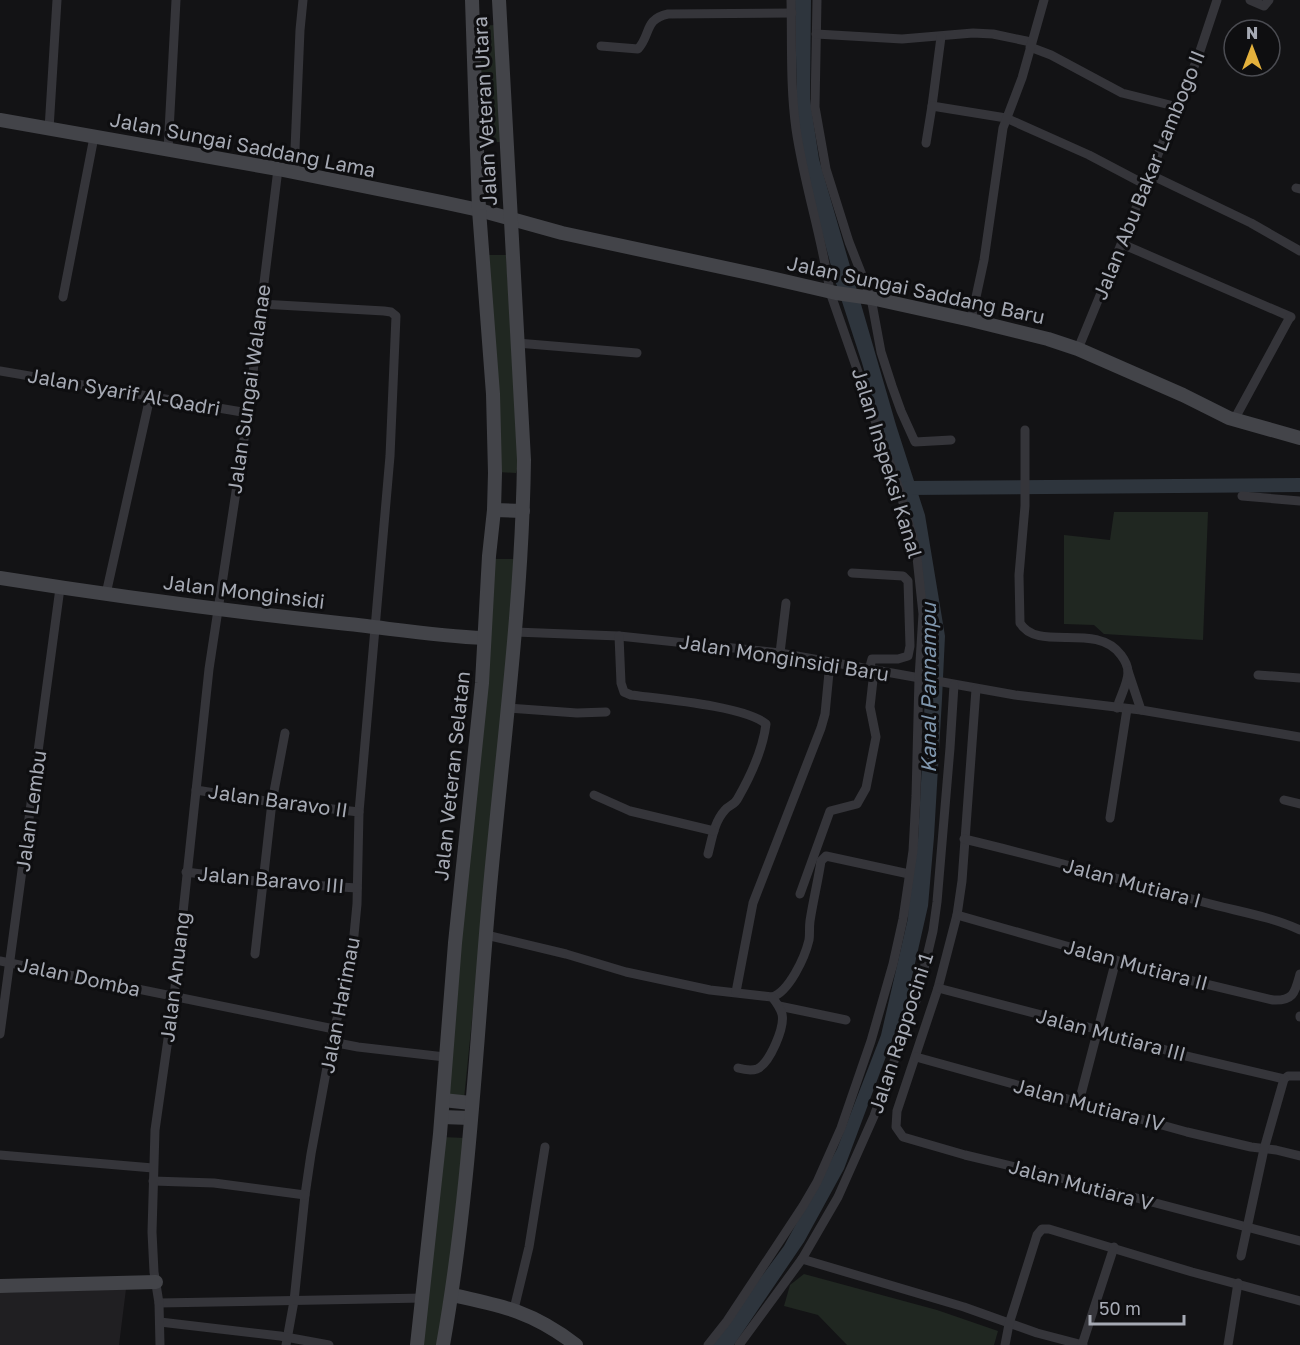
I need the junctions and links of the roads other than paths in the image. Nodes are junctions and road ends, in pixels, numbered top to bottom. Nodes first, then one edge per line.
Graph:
1 (57, 0) edge
2 (176, 0) edge
3 (303, 0) edge
4 (791, 0) edge
5 (817, 0) edge
6 (1044, 0) edge
7 (1217, 0) edge
8 (1250, 0) edge
9 (1269, 0) edge
10 (499, 4) edge
11 (472, 5) edge
12 (792, 13) junction
13 (816, 34) junction
14 (941, 36) junction
15 (1030, 45) junction
16 (601, 46) dead end
17 (932, 106) junction
18 (1178, 107) junction
19 (1006, 118) junction
20 (0, 120) edge
21 (49, 129) junction
22 (94, 138) junction
23 (926, 143) dead end
24 (168, 150) junction
25 (278, 169) junction
26 (294, 172) junction
27 (1151, 175) junction
28 (1146, 185) junction
29 (479, 210) junction
30 (510, 219) junction
31 (1122, 244) junction
32 (1300, 251) edge
33 (833, 293) junction
34 (63, 297) dead end
35 (868, 298) junction
36 (261, 303) junction
37 (971, 320) junction
38 (517, 343) junction
39 (1078, 349) junction
40 (637, 353) dead end
41 (0, 371) edge
42 (150, 397) junction
43 (248, 413) junction
44 (1234, 420) junction
45 (1025, 430) dead end
46 (1300, 438) edge
47 (951, 440) dead end
48 (1242, 496) dead end
49 (1300, 501) edge
50 (494, 510) junction
51 (523, 511) junction
52 (852, 573) dead end
53 (0, 578) edge
54 (60, 588) junction
55 (106, 594) junction
56 (786, 603) dead end
57 (217, 610) junction
58 (376, 627) junction
59 (515, 632) junction
60 (619, 636) junction
61 (484, 638) junction
62 (780, 653) junction
63 (830, 662) junction
64 (872, 671) junction
65 (1128, 671) junction
66 (1258, 675) dead end
67 (920, 678) junction
68 (1300, 678) edge
69 (952, 685) junction
70 (976, 689) junction
71 (507, 708) junction
72 (1122, 708) junction
73 (1140, 710) junction
74 (606, 712) dead end
75 (285, 733) dead end
76 (1300, 736) edge
77 (196, 790) junction
78 (594, 795) dead end
79 (1284, 800) dead end
80 (272, 802) junction
81 (1300, 804) edge
82 (359, 812) junction
83 (1110, 818) dead end
84 (714, 831) junction
85 (964, 839) junction
86 (708, 854) dead end
87 (186, 872) junction
88 (909, 874) junction
89 (263, 882) junction
90 (357, 888) junction
91 (800, 894) dead end
92 (957, 915) junction
93 (1299, 929) edge
94 (486, 935) junction
95 (255, 954) dead end
96 (1116, 960) junction
97 (0, 961) edge
98 (10, 962) junction
99 (1300, 974) edge
100 (938, 988) junction
101 (736, 992) junction
102 (174, 997) junction
103 (772, 997) junction
104 (779, 1006) junction
105 (846, 1020) dead end
106 (334, 1029) junction
107 (1099, 1030) junction
108 (0, 1034) edge
109 (332, 1042) junction
110 (445, 1057) junction
111 (916, 1057) junction
112 (738, 1068) dead end
113 (1300, 1076) edge
114 (1284, 1079) junction
115 (443, 1100) junction
116 (1079, 1102) junction
117 (471, 1103) junction
118 (442, 1117) junction
119 (470, 1118) junction
120 (545, 1147) dead end
121 (1264, 1149) junction
122 (0, 1155) edge
123 (1300, 1156) edge
124 (153, 1168) junction
125 (153, 1181) junction
126 (304, 1195) junction
127 (1248, 1227) junction
128 (1300, 1241) edge
129 (1114, 1247) junction
130 (1241, 1256) dead end
131 (802, 1259) junction
132 (156, 1282) junction
133 (1238, 1283) junction
134 (0, 1286) edge
135 (452, 1294) junction
136 (424, 1298) junction
137 (294, 1301) junction
138 (1300, 1301) edge
139 (159, 1302) junction
140 (514, 1310) junction
141 (160, 1322) junction
142 (1009, 1325) junction
143 (287, 1341) edge
144 (1006, 1341) edge
145 (160, 1345) edge
146 (329, 1345) edge
147 (417, 1345) edge
148 (443, 1345) edge
149 (576, 1345) edge
150 (708, 1345) edge
151 (739, 1345) edge
152 (1083, 1345) edge
153 (1228, 1345) edge

1 - 21 street
2 - 24 street
3 - 26 street
4 - 12 street, Jalan Inspeksi Kanal
5 - 13 street
6 - 15 street
7 - 18 street, Jalan Abu Bakar Lambogo II
8 - 9 street
10 - 11 main road
10 - 30 main road, Jalan Veteran Utara
11 - 29 main road, Jalan Veteran Utara
12 - 16 street
12 - 33 street, Jalan Inspeksi Kanal
13 - 14 street
13 - 35 street
14 - 15 street
14 - 17 street
15 - 18 street
15 - 19 street
17 - 19 street
17 - 23 street
18 - 27 street, Jalan Abu Bakar Lambogo II
19 - 28 street
19 - 37 street
20 - 21 main road, Jalan Sungai Saddang Lama
21 - 22 main road, Jalan Sungai Saddang Lama
22 - 24 main road, Jalan Sungai Saddang Lama
22 - 34 street
24 - 25 main road, Jalan Sungai Saddang Lama
25 - 26 main road, Jalan Sungai Saddang Lama
25 - 36 street, Jalan Sungai Walanae
26 - 29 main road, Jalan Sungai Saddang Lama
27 - 28 street, Jalan Abu Bakar Lambogo II
27 - 32 street
28 - 31 street, Jalan Abu Bakar Lambogo II
29 - 30 main road, Jalan Sungai Saddang Lama
29 - 50 main road, Jalan Veteran Selatan
30 - 33 main road, Jalan Sungai Saddang Baru
30 - 38 main road
31 - 39 street, Jalan Abu Bakar Lambogo II
31 - 44 street
33 - 35 main road, Jalan Sungai Saddang Baru
33 - 67 street, Jalan Inspeksi Kanal
35 - 37 main road, Jalan Sungai Saddang Baru
35 - 47 street
36 - 43 street, Jalan Sungai Walanae
36 - 58 street, Jalan Harimau
37 - 39 main road, Jalan Sungai Saddang Baru
38 - 40 street
38 - 51 main road
39 - 44 main road, Jalan Sungai Saddang Baru
41 - 42 street, Jalan Syarif Al-Qadri
42 - 43 street, Jalan Syarif Al-Qadri
42 - 55 street
43 - 57 street, Jalan Sungai Walanae
44 - 46 main road, Jalan Sungai Saddang Baru
45 - 65 street
48 - 49 street
50 - 51 main road
50 - 61 main road, Jalan Veteran Selatan
51 - 59 main road
52 - 64 street
53 - 54 main road, Jalan Monginsidi
54 - 55 main road, Jalan Monginsidi
54 - 98 street, Jalan Lembu
55 - 57 main road, Jalan Monginsidi
56 - 62 street
57 - 58 main road, Jalan Monginsidi
57 - 77 street, Jalan Anuang
58 - 61 main road, Jalan Monginsidi
58 - 82 street, Jalan Harimau
59 - 60 street, Jalan Monginsidi Baru
59 - 71 main road
60 - 62 street, Jalan Monginsidi Baru
60 - 84 street
61 - 110 main road, Jalan Veteran Selatan
62 - 63 street, Jalan Monginsidi Baru
63 - 64 street, Jalan Monginsidi Baru
63 - 101 street
64 - 67 street, Jalan Monginsidi Baru
64 - 91 street
65 - 72 street
65 - 73 street
66 - 68 street
67 - 69 street, Jalan Monginsidi Baru
67 - 88 street, Jalan Inspeksi Kanal
69 - 70 street, Jalan Monginsidi Baru
69 - 131 street, Jalan Rappocini 1
70 - 72 street, Jalan Monginsidi Baru
70 - 85 street
71 - 74 street
71 - 94 main road
72 - 73 street, Jalan Monginsidi Baru
72 - 83 street
73 - 76 street, Jalan Monginsidi Baru
75 - 80 street
77 - 80 street, Jalan Baravo II
77 - 87 street, Jalan Anuang
78 - 84 street
79 - 81 street
80 - 82 street, Jalan Baravo II
80 - 89 street
82 - 90 street, Jalan Harimau
84 - 86 street
85 - 92 street
85 - 93 street, Jalan Mutiara I
87 - 89 street, Jalan Baravo III
87 - 102 street, Jalan Anuang
88 - 103 street
88 - 150 street, Jalan Inspeksi Kanal
89 - 90 street, Jalan Baravo III
89 - 95 street
90 - 106 street, Jalan Harimau
92 - 96 street, Jalan Mutiara II
92 - 100 street
94 - 101 street
94 - 117 main road
96 - 99 street, Jalan Mutiara II
96 - 107 street
97 - 98 street, Jalan Domba
98 - 102 street, Jalan Domba
98 - 108 street, Jalan Lembu
100 - 107 street, Jalan Mutiara III
100 - 111 street
101 - 103 street
102 - 106 street, Jalan Domba
102 - 124 street, Jalan Anuang
103 - 104 street
104 - 105 street
104 - 112 street
106 - 109 street, Jalan Harimau
107 - 114 street, Jalan Mutiara III
107 - 116 street
109 - 110 street
109 - 126 street, Jalan Harimau
110 - 115 main road, Jalan Veteran Selatan
111 - 116 street, Jalan Mutiara IV
111 - 127 street, Jalan Mutiara V
113 - 114 street
114 - 121 street
115 - 117 main road
115 - 118 main road, Jalan Veteran Selatan
116 - 121 street, Jalan Mutiara IV
117 - 119 main road
118 - 119 main road
118 - 136 main road, Jalan Veteran Selatan
119 - 135 main road
120 - 140 street
121 - 123 street, Jalan Mutiara IV
121 - 127 street
122 - 124 street
124 - 125 street, Jalan Anuang
125 - 126 street
125 - 132 street, Jalan Anuang
126 - 137 street, Jalan Harimau
127 - 128 street, Jalan Mutiara V
127 - 130 street
129 - 133 street
129 - 142 street
129 - 152 street
131 - 142 street
131 - 151 street, Jalan Rappocini 1
132 - 134 main road
132 - 139 street, Jalan Anuang
133 - 138 street
133 - 153 street
135 - 140 main road
135 - 148 main road
136 - 137 street
136 - 147 main road, Jalan Veteran Selatan
137 - 139 street
137 - 143 street, Jalan Harimau
139 - 141 street, Jalan Anuang
140 - 149 main road
141 - 143 street
141 - 145 street, Jalan Anuang
142 - 144 street
142 - 152 street
143 - 146 street

